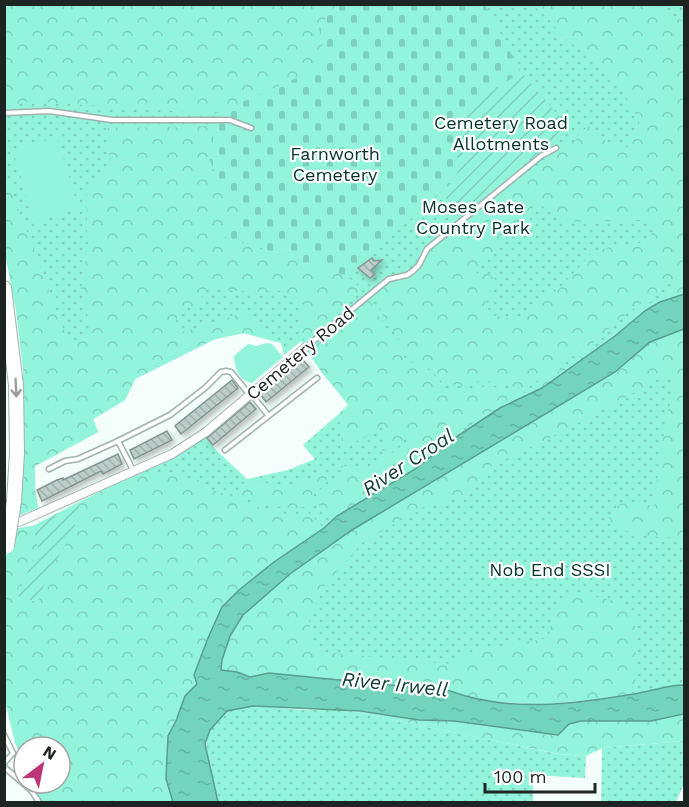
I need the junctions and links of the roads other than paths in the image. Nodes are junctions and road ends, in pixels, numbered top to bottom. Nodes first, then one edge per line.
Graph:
1 (4, 113) edge
2 (251, 128) dead end
3 (556, 148) dead end
4 (4, 288) edge
5 (305, 348) joint
6 (317, 378) dead end
7 (250, 394) junction
8 (268, 416) junction
9 (118, 441) junction
10 (225, 450) dead end
11 (49, 469) dead end
12 (134, 472) junction
13 (19, 522) dead end
14 (6, 550) edge
15 (4, 735) edge
16 (4, 765) edge
17 (39, 802) edge

1 - 2 lane
3 - 5 lane, Cemetery Road
4 -> 14 highway, bridge
5 - 7 street, Cemetery Road
6 - 8 lane
7 - 8 lane
7 - 9 lane
7 - 12 street, Cemetery Road
8 - 10 lane
9 - 11 lane
9 - 12 lane
12 - 13 street, Cemetery Road
15 - 16 lane
16 - 17 lane

